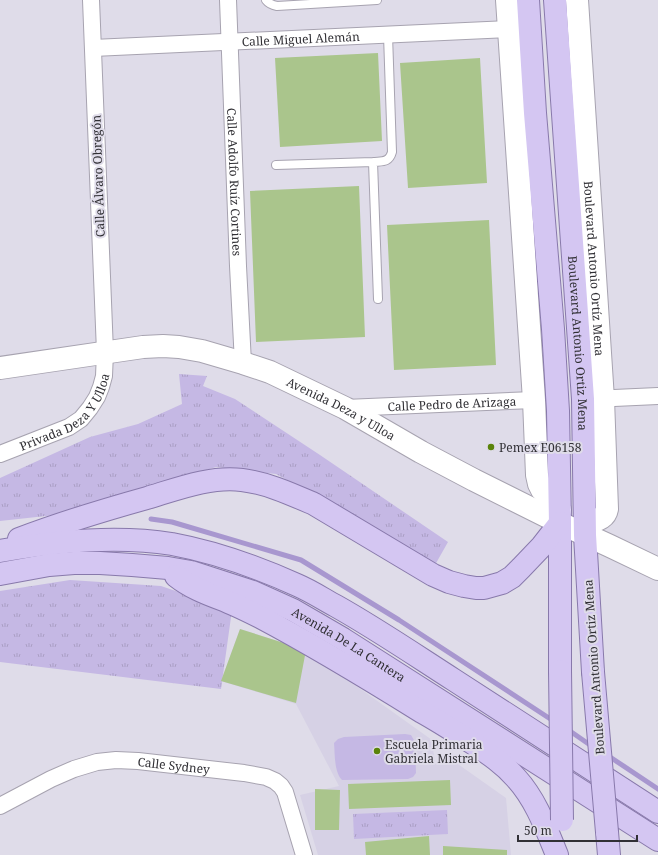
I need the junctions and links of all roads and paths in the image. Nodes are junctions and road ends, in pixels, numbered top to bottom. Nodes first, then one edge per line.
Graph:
1 (91, 0) edge
2 (228, 0) edge
3 (266, 0) edge
4 (377, 0) edge
5 (507, 0) edge
6 (528, 0) edge
7 (555, 0) edge
8 (577, 0) edge
9 (509, 29) junction
10 (388, 35) junction
11 (230, 42) junction
12 (93, 48) junction
13 (539, 161) junction
14 (373, 162) junction
15 (518, 162) junction
16 (276, 166) dead end
17 (378, 300) dead end
18 (105, 352) junction
19 (243, 363) junction
20 (0, 368) edge
21 (658, 396) edge
22 (593, 399) junction
23 (534, 400) junction
24 (345, 408) junction
25 (0, 454) edge
26 (560, 517) junction
27 (585, 529) junction
28 (0, 546) edge
29 (0, 551) edge
30 (168, 568) junction
31 (658, 570) edge
32 (0, 574) edge
33 (0, 806) edge
34 (658, 812) edge
35 (658, 840) edge
36 (304, 855) edge
37 (557, 855) edge
38 (562, 855) edge
39 (609, 855) edge

1 - 12 street, Calle Álvaro Obregón
2 - 11 street, Calle Adolfo Ruíz Cortines
3 - 4 lane
5 - 9 street
6 - 13 main road, Boulevard Antonio Ortiz Mena
7 - 22 main road, Boulevard Antonio Ortiz Mena
8 - 22 street, Boulevard Antonio Ortíz Mena
9 - 10 street, Calle Miguel Alemán
9 - 15 street
10 - 11 street, Calle Miguel Alemán
10 - 14 lane
11 - 12 street, Calle Miguel Alemán
11 - 19 street, Calle Adolfo Ruíz Cortines
12 - 18 street, Calle Álvaro Obregón
13 - 15 street
13 - 26 main road, Boulevard Antonio Ortiz Mena
14 - 16 lane
14 - 17 lane
15 - 23 street
18 - 19 street, Avenida Deza y Ulloa
18 - 20 street, Avenida Deza y Ulloa
18 - 25 street, Privada Deza Y Ulloa
19 - 24 street, Avenida Deza y Ulloa
21 - 22 street
22 - 27 main road, Boulevard Antonio Ortiz Mena
23 - 24 street, Calle Pedro de Arizaga
23 - 26 street
24 - 26 street, Avenida Deza y Ulloa
26 - 27 street, Avenida Deza y Ulloa
26 - 28 main road
26 - 38 main road, Boulevard Antonio Ortiz Mena, bridge
27 - 31 street, Avenida Deza y Ulloa
27 - 39 main road, Boulevard Antonio Ortiz Mena, bridge
29 - 34 main road, Avenida De La Cantera
30 - 32 main road, Avenida De La Cantera
30 - 35 main road, Avenida De La Cantera
30 - 37 main road
33 - 36 street, Calle Sydney

